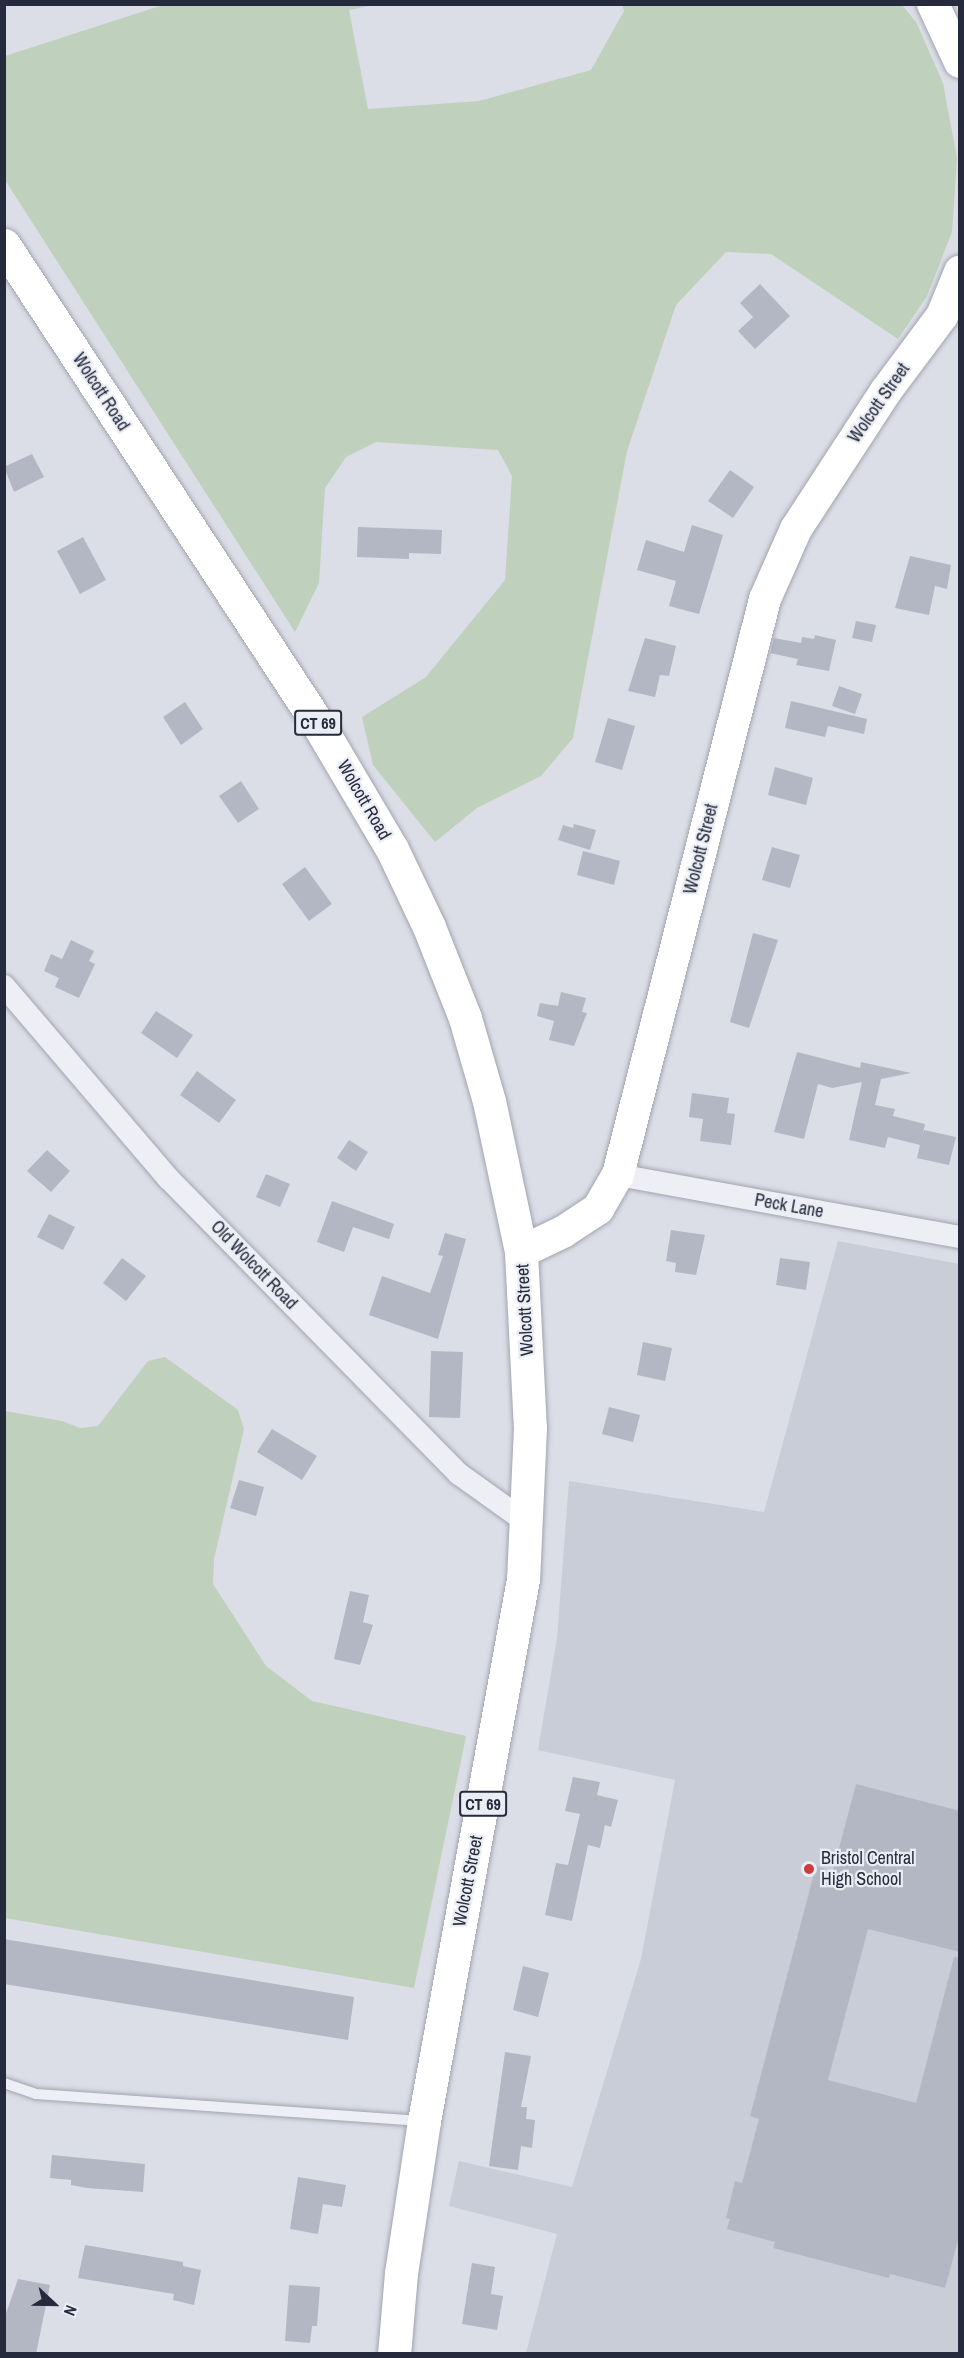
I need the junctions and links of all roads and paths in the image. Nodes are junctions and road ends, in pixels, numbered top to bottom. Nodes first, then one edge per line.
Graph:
1 (933, 4) edge
2 (960, 62) edge
3 (4, 246) edge
4 (960, 272) edge
5 (4, 986) edge
6 (618, 1175) junction
7 (960, 1237) edge
8 (521, 1252) junction
9 (526, 1522) junction
10 (4, 2083) edge
11 (424, 2121) junction
12 (394, 2354) edge

1 - 2 main road
3 - 8 main road, Wolcott Road / CT 69
4 - 6 main road, Wolcott Street
5 - 9 street, Old Wolcott Road
6 - 7 street, Peck Lane
6 - 8 main road, Wolcott Street
8 - 9 main road, Wolcott Street / CT 69
9 - 11 main road, Wolcott Street / CT 69
10 - 11 lane
11 - 12 main road, Wolcott Street / CT 69

